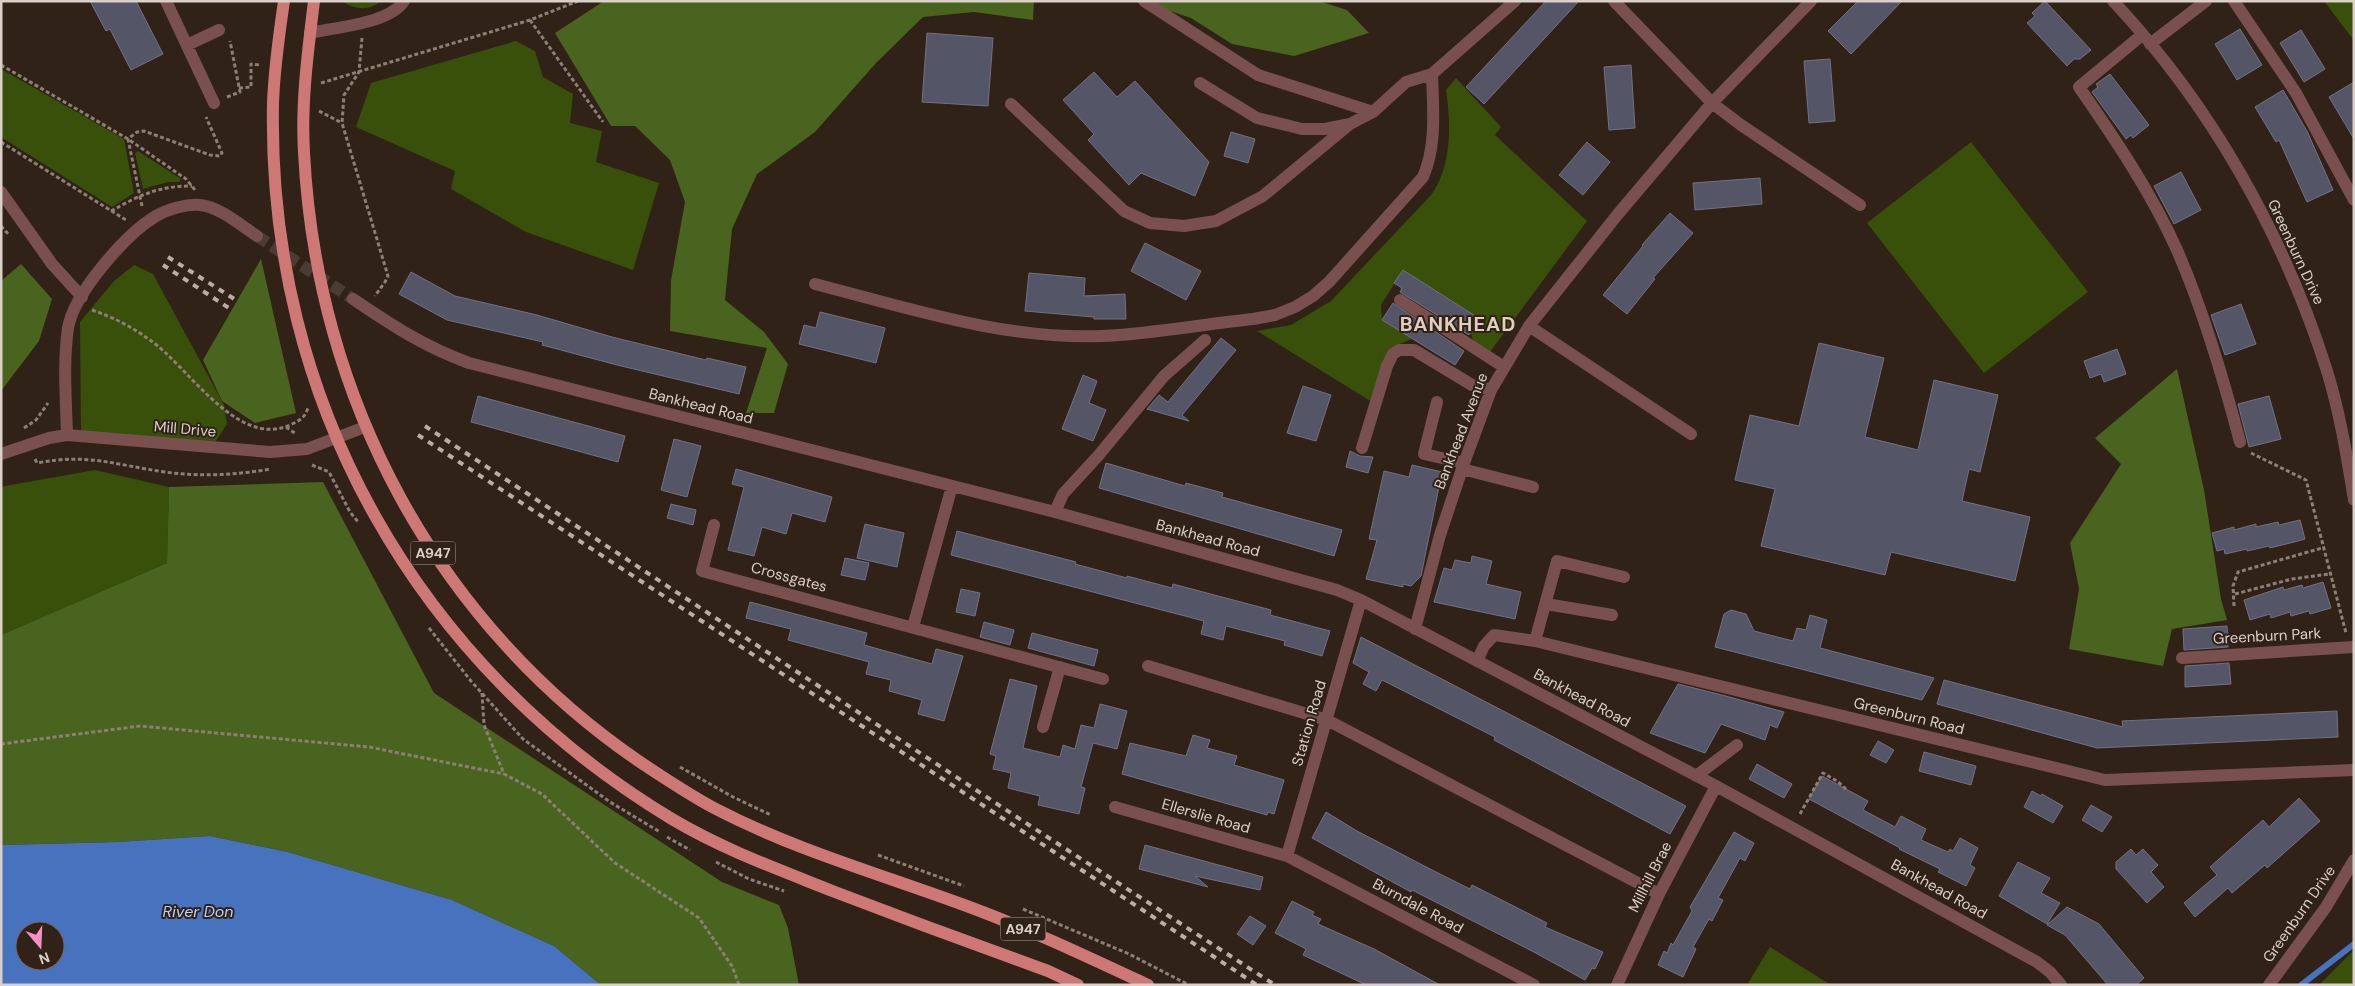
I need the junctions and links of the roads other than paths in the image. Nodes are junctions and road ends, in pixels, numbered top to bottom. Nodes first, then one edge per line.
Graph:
1 (166, 1) edge
2 (284, 1) edge
3 (314, 1) edge
4 (404, 1) edge
5 (1144, 1) edge
6 (1515, 1) edge
7 (1614, 1) edge
8 (1810, 1) edge
9 (2113, 1) edge
10 (2206, 1) edge
11 (2234, 1) edge
12 (220, 30) dead end
13 (310, 33) junction
14 (2146, 40) junction
15 (187, 45) junction
16 (1432, 74) junction
17 (1200, 83) dead end
18 (214, 102) dead end
19 (1712, 103) junction
20 (1011, 104) dead end
21 (1373, 112) junction
22 (1350, 124) junction
23 (1, 192) edge
24 (2354, 200) edge
25 (1860, 205) dead end
26 (257, 236) tunnel mouth
27 (815, 284) dead end
28 (353, 298) tunnel mouth
29 (1400, 300) dead end
30 (79, 301) junction
31 (1529, 326) junction
32 (1204, 340) dead end
33 (1504, 367) junction
34 (1491, 390) junction
35 (1437, 402) dead end
36 (365, 428) junction
37 (1691, 434) dead end
38 (68, 435) junction
39 (336, 439) junction
40 (2240, 442) road end
41 (1362, 448) dead end
42 (1, 454) edge
43 (1463, 466) junction
44 (952, 486) junction
45 (1533, 487) dead end
46 (2354, 500) edge
47 (1055, 512) junction
48 (714, 525) dead end
49 (1624, 577) dead end
50 (1361, 600) junction
51 (1546, 604) junction
52 (1612, 614) dead end
53 (913, 627) junction
54 (1415, 629) junction
55 (1535, 641) junction
56 (2352, 648) edge
57 (2182, 658) dead end
58 (1477, 662) junction
59 (1148, 666) dead end
60 (1060, 667) junction
61 (1103, 679) dead end
62 (1326, 720) junction
63 (1043, 727) dead end
64 (1737, 745) dead end
65 (2354, 770) edge
66 (1696, 776) junction
67 (1716, 786) junction
68 (1115, 806) dead end
69 (1287, 856) junction
70 (2354, 860) edge
71 (1659, 894) junction
72 (1078, 985) edge
73 (1148, 985) edge
74 (1534, 985) edge
75 (1617, 985) edge
76 (2061, 985) edge
77 (2269, 985) edge

1 - 15 street
2 - 39 main road, A947
3 - 13 main road, A947
4 - 13 street
5 - 21 street
6 - 16 street
7 - 19 street
8 - 19 street, Bankhead Avenue
9 - 14 street, Greenburn Drive
10 - 14 street
11 - 24 street
12 - 15 street
13 - 36 main road, A947
14 - 40 street
14 - 46 street, Greenburn Drive
15 - 18 street
16 - 21 street
16 - 27 street
17 - 22 street
19 - 25 street
19 - 31 street, Bankhead Avenue
20 - 22 street
21 - 22 street
23 - 30 street
26 - 30 street
28 - 44 street, Bankhead Road
29 - 33 street
30 - 38 street
31 - 33 street, Bankhead Avenue
31 - 37 street
32 - 47 street
33 - 34 street, Bankhead Avenue
34 - 41 street
34 - 43 street, Bankhead Avenue
35 - 43 street
36 - 39 street, Mill Drive
36 - 73 main road, A947
38 - 39 street, Mill Drive
38 - 42 street, Mill Drive
39 - 72 main road, A947
43 - 45 street
43 - 54 street, Bankhead Avenue
44 - 47 street, Bankhead Road
44 - 53 street
47 - 50 street, Bankhead Road
48 - 53 street, Crossgates
49 - 51 street
50 - 54 street, Bankhead Road
50 - 62 street, Station Road
51 - 52 street
51 - 55 street
53 - 60 street, Crossgates
54 - 58 street, Bankhead Road
55 - 58 street, Greenburn Road
55 - 65 street, Greenburn Road
56 - 57 street, Greenburn Park
58 - 66 street, Bankhead Road
59 - 62 street
60 - 61 street, Crossgates
60 - 63 street
62 - 69 street, Station Road
62 - 71 street
64 - 66 street
66 - 67 street, Bankhead Road
67 - 71 street, Millhill Brae
67 - 76 street, Bankhead Road
68 - 69 street, Ellerslie Road
69 - 74 street, Burndale Road
70 - 77 street, Greenburn Drive
71 - 75 street, Millhill Brae

